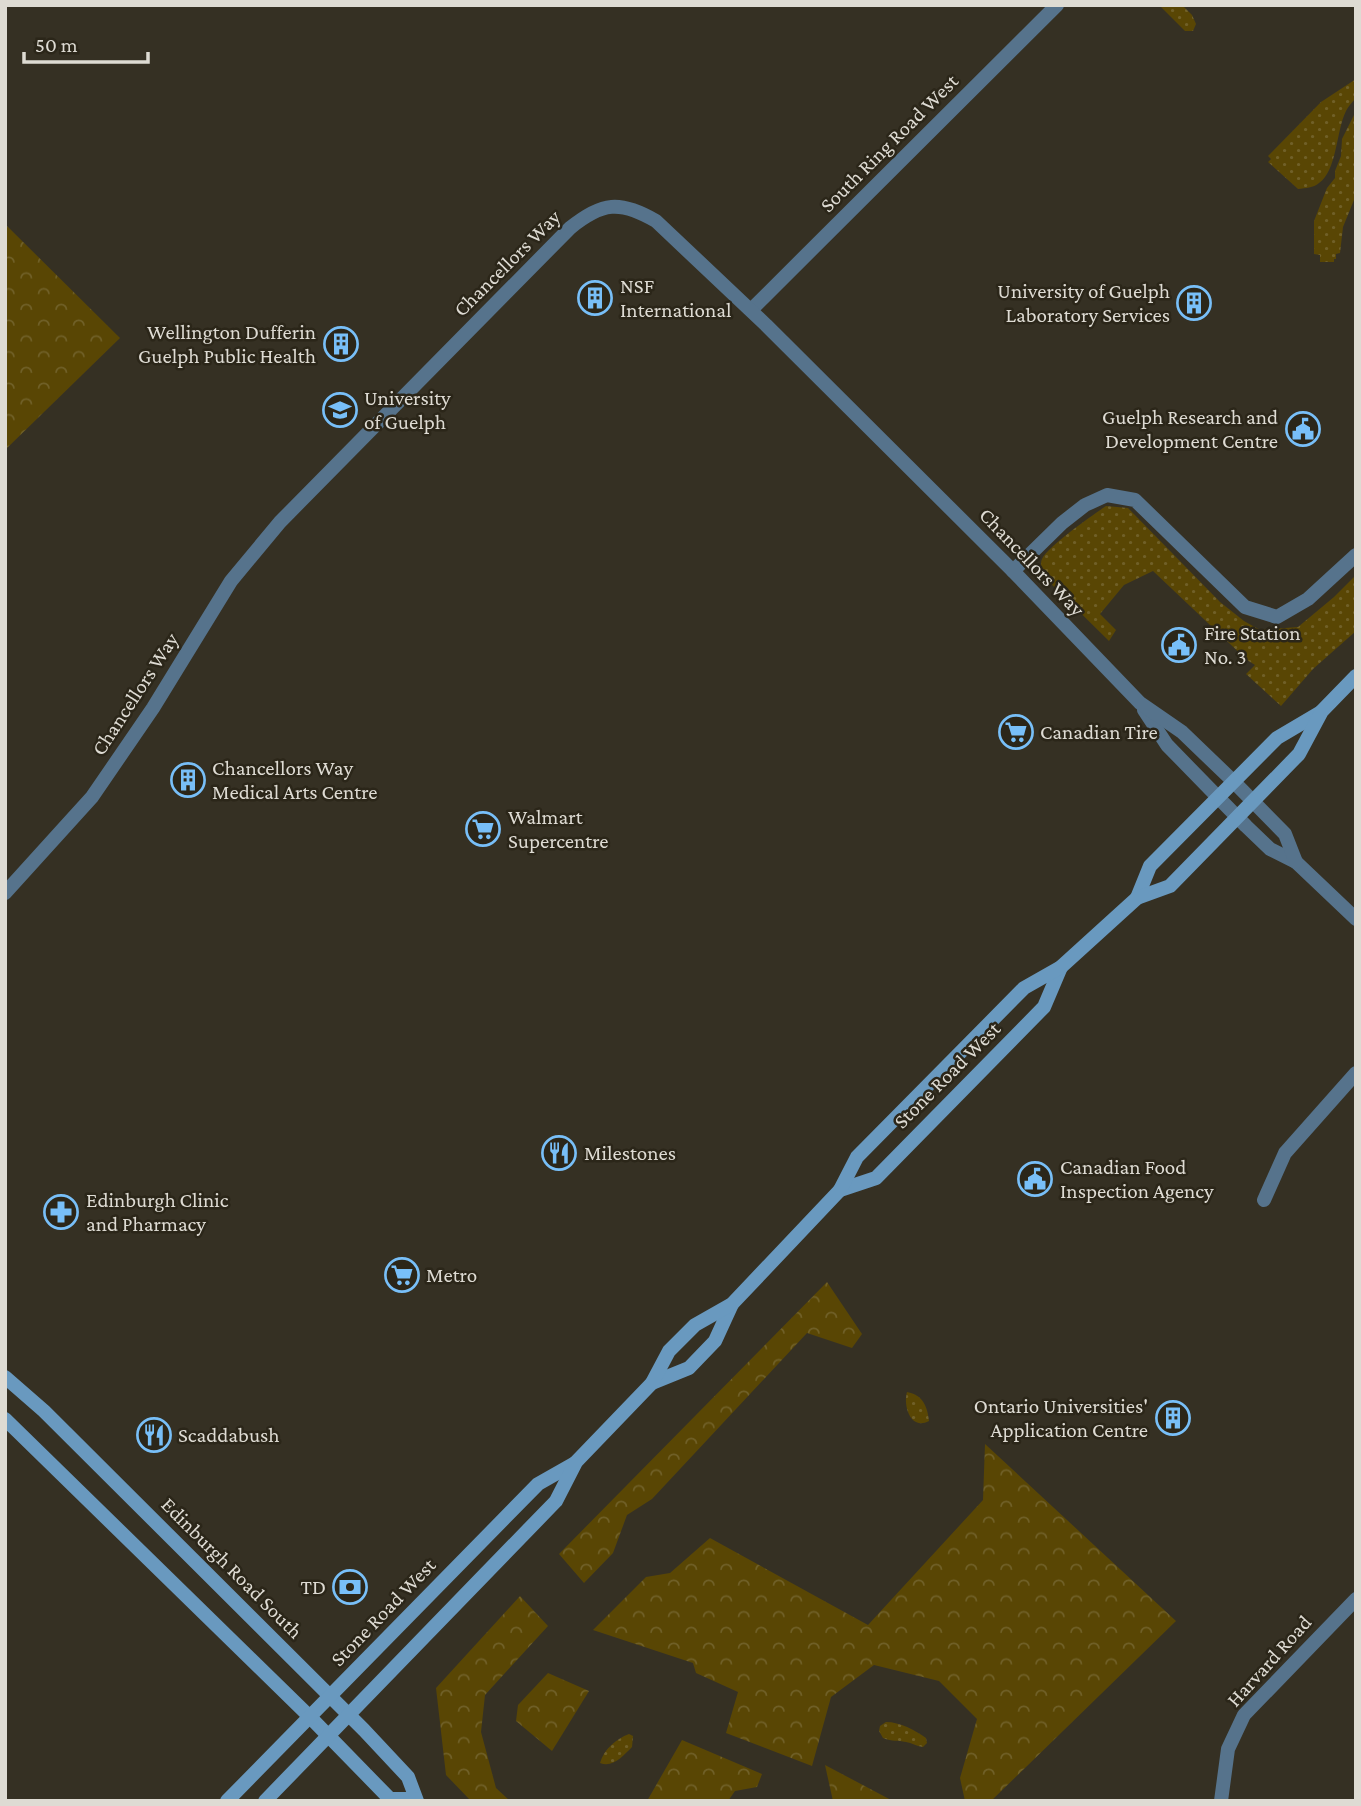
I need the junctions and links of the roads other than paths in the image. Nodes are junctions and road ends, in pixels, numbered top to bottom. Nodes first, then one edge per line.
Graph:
1 (1057, 5) edge
2 (751, 310) junction
3 (1356, 555) edge
4 (1013, 572) junction
5 (1356, 676) edge
6 (1140, 704) junction
7 (1322, 711) junction
8 (1244, 791) junction
9 (1228, 808) junction
10 (1296, 862) junction
11 (5, 893) edge
12 (1137, 898) junction
13 (1356, 919) edge
14 (1061, 967) junction
15 (1356, 1073) edge
16 (840, 1190) junction
17 (1264, 1200) dead end
18 (732, 1304) junction
19 (5, 1377) edge
20 (652, 1383) junction
21 (5, 1419) edge
22 (576, 1462) junction
23 (1356, 1599) edge
24 (330, 1696) junction
25 (349, 1714) junction
26 (310, 1717) junction
27 (328, 1736) junction
28 (416, 1800) edge
29 (227, 1801) edge
30 (265, 1801) edge
31 (1221, 1801) edge

1 - 2 street, South Ring Road West
2 - 4 street, Chancellors Way
2 - 11 street, Chancellors Way
3 - 4 street
4 - 6 street, Chancellors Way
5 - 7 main road, Stone Road West
6 - 8 street, Chancellors Way
6 - 9 street, Chancellors Way
7 - 8 main road, Stone Road West
7 - 8 main road, Stone Road West
8 - 9 main road, Stone Road West
8 - 9 main road, Stone Road West
8 - 10 street, Chancellors Way
9 - 10 street, Chancellors Way
9 - 12 main road, Stone Road West
9 - 12 main road, Stone Road West
10 - 13 street
12 - 14 main road, Stone Road West
14 - 16 main road, Stone Road West
14 - 16 main road, Stone Road West
15 - 17 street
16 - 18 main road, Stone Road West
18 - 20 main road, Stone Road West
18 - 20 main road, Stone Road West
19 - 24 main road, Edinburgh Road South
20 - 22 main road, Stone Road West
21 - 26 main road, Edinburgh Road South
22 - 24 main road, Stone Road West
22 - 25 main road, Stone Road West
23 - 31 street, Harvard Road
24 - 25 main road, Edinburgh Road South
24 - 26 main road, Stone Road West
25 - 27 main road, Stone Road West
25 - 28 main road, Edinburgh Road South
26 - 27 main road, Edinburgh Road South
26 - 29 main road, Stone Road West
27 - 28 main road, Edinburgh Road South
27 - 30 main road, Stone Road West

